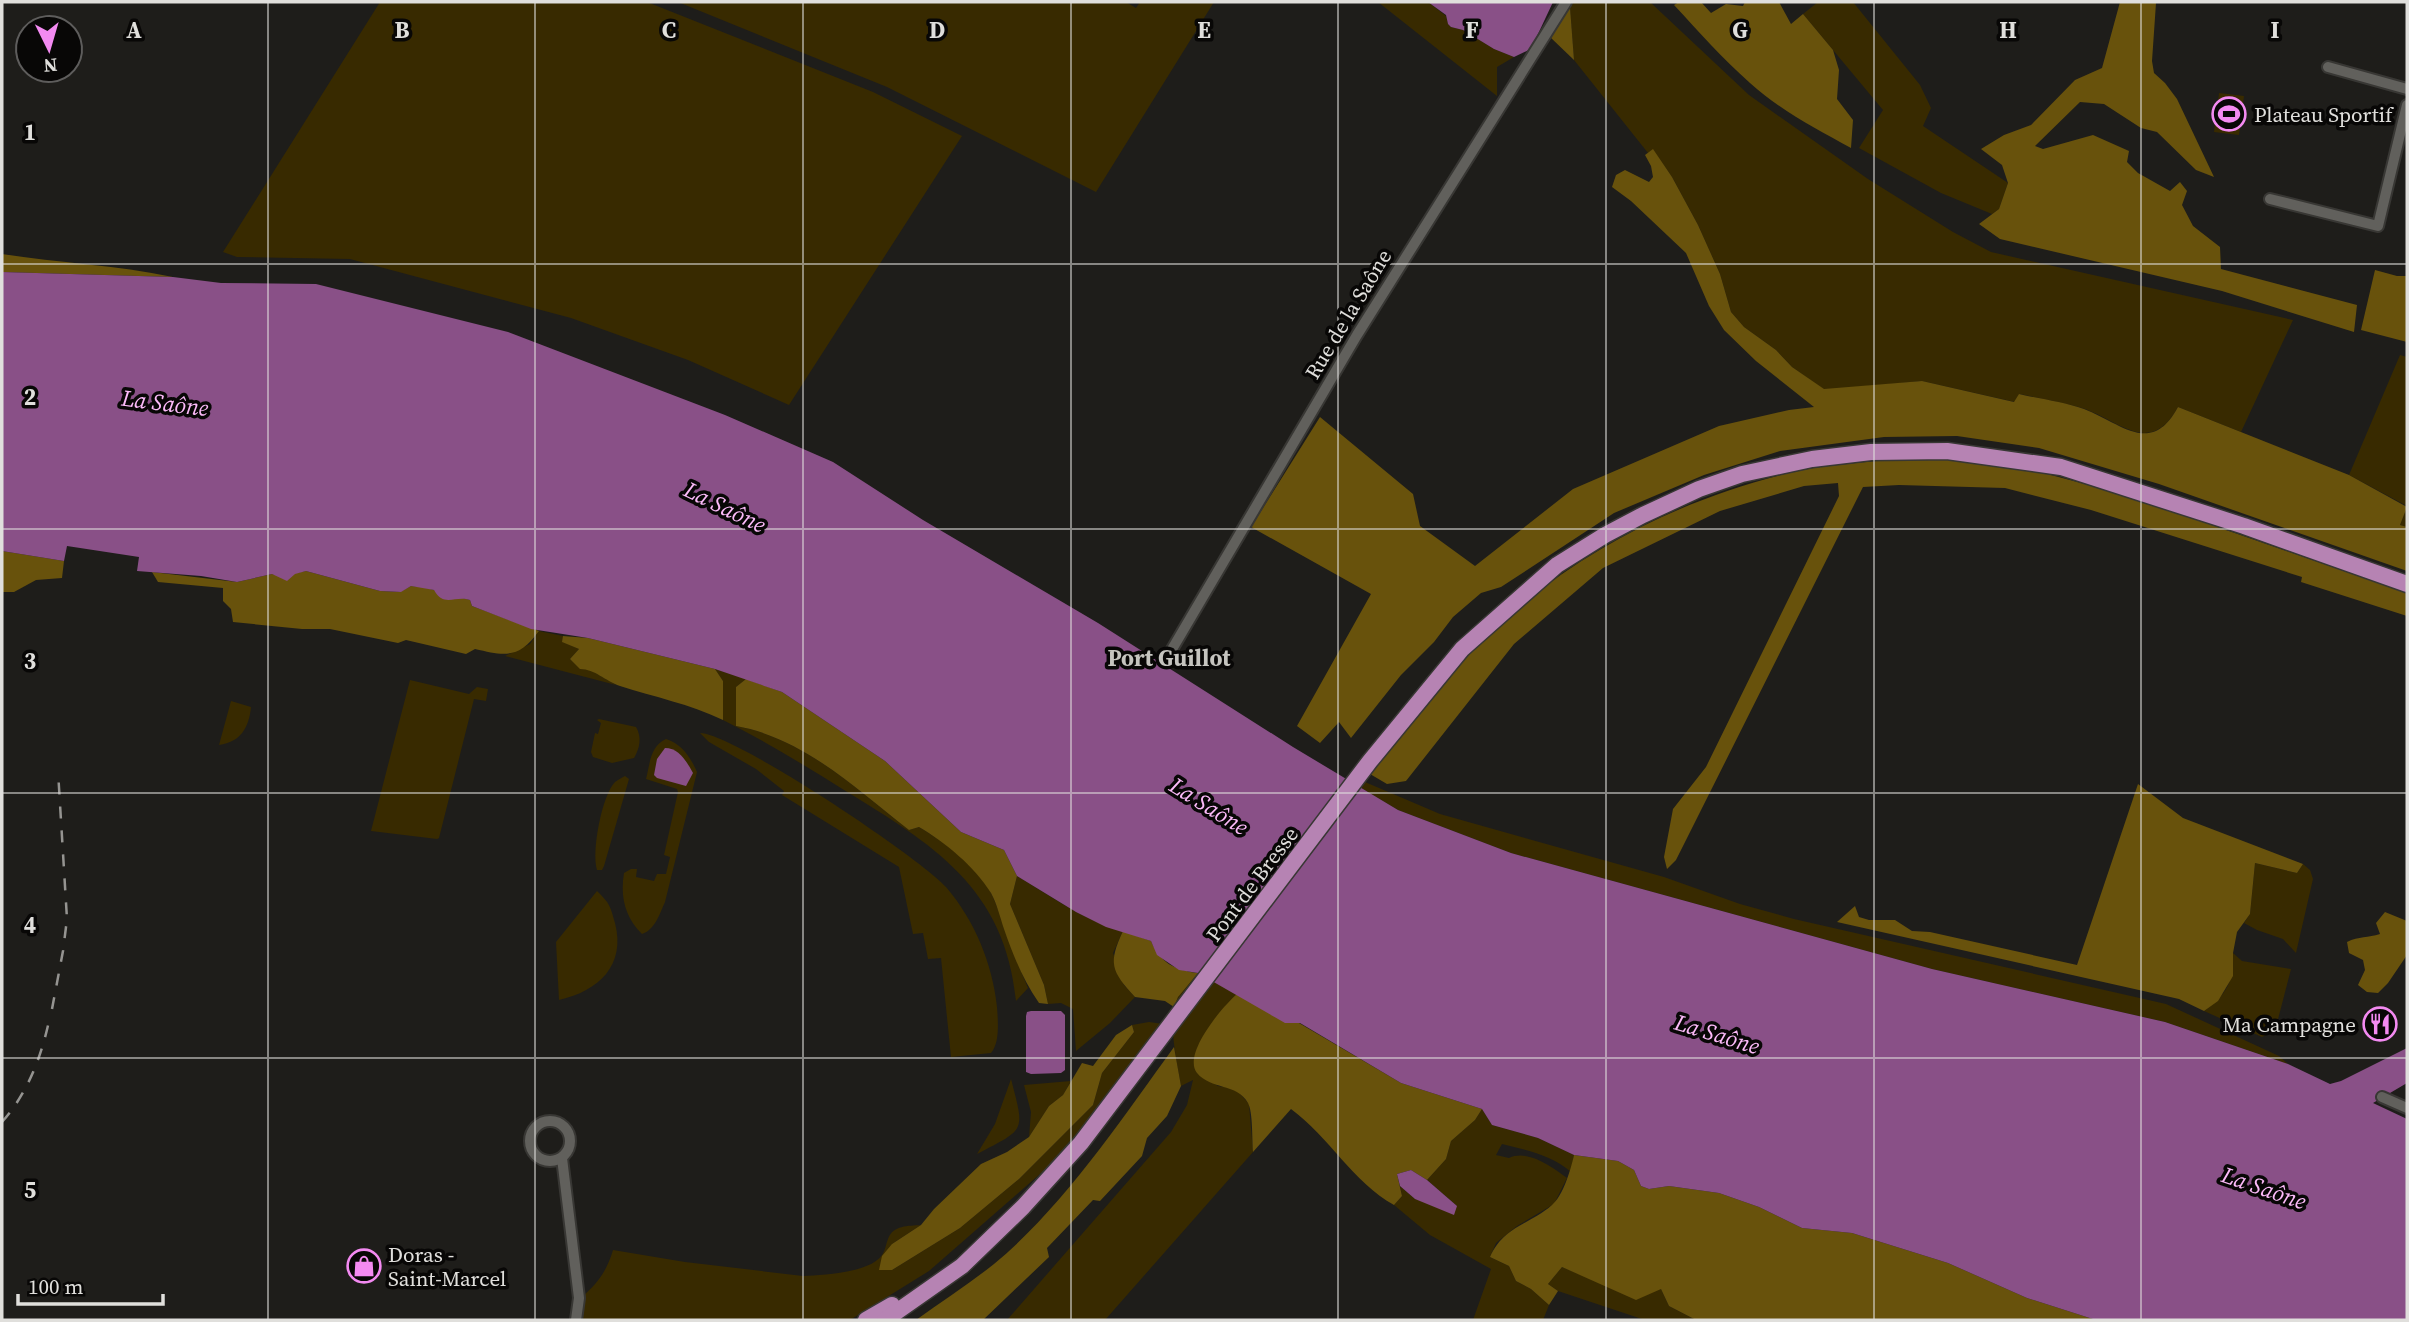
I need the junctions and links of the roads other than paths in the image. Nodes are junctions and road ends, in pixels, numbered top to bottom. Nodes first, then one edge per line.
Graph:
1 (1566, 2) edge
2 (2328, 67) dead end
3 (2407, 89) edge
4 (2407, 105) edge
5 (2270, 199) dead end
6 (2407, 584) edge
7 (1171, 651) dead end
8 (2382, 1097) dead end
9 (2407, 1108) edge
10 (562, 1158) dead end
11 (1001, 1230) junction
12 (962, 1266) junction
13 (578, 1284) junction
14 (569, 1320) edge
15 (576, 1320) edge
16 (866, 1320) edge
17 (885, 1320) edge
18 (902, 1320) edge

1 - 7 street, Rue de la Saône
2 - 3 street
4 - 5 street
6 - 11 main road, Pont de Bresse
8 - 9 street
10 - 13 street
11 - 12 main road
11 - 16 main road
12 - 17 main road
12 - 18 main road
13 - 14 street
13 - 15 street

